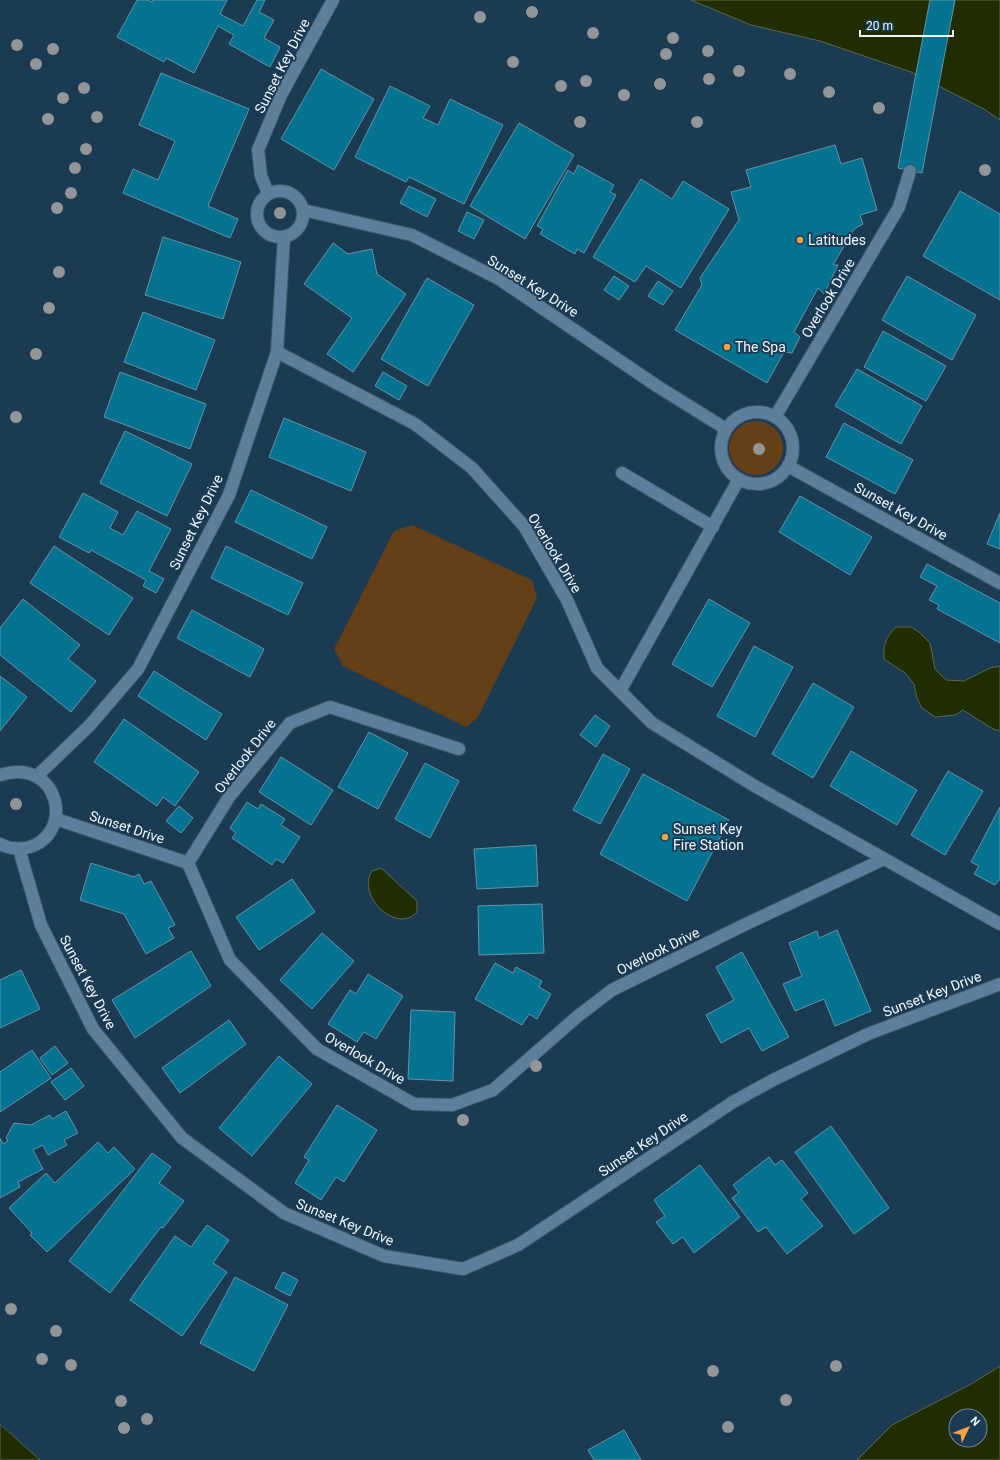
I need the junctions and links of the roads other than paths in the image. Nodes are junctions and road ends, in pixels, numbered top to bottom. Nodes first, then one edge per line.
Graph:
1 (333, 0) edge
2 (910, 171) dead end
3 (268, 193) junction
4 (304, 210) junction
5 (284, 237) junction
6 (277, 352) junction
7 (775, 417) junction
8 (726, 429) junction
9 (788, 466) junction
10 (622, 473) dead end
11 (739, 479) junction
12 (713, 527) junction
13 (1000, 583) edge
14 (620, 691) junction
15 (459, 749) dead end
16 (0, 775) edge
17 (37, 776) junction
18 (56, 819) junction
19 (0, 844) edge
20 (19, 849) junction
21 (884, 859) junction
22 (188, 863) junction
23 (1000, 924) edge
24 (1000, 984) edge

1 - 3 lane, Sunset Key Drive
2 - 7 lane, Overlook Drive
3 - 4 lane
3 - 5 lane
4 - 5 lane
4 - 8 lane, Sunset Key Drive
5 - 6 lane, Sunset Key Drive
6 - 14 lane, Overlook Drive
6 - 17 lane, Sunset Key Drive
7 - 8 lane
7 - 9 lane
8 - 11 lane
9 - 11 lane
9 - 13 lane, Sunset Key Drive
10 - 12 lane
11 - 12 lane
12 - 14 lane
14 - 21 lane, Overlook Drive
15 - 22 lane, Overlook Drive
16 - 17 lane
17 - 18 lane
18 - 20 lane
18 - 22 lane, Sunset Drive
19 - 20 lane
20 - 24 lane, Sunset Key Drive
21 - 22 lane, Overlook Drive
21 - 23 lane, Overlook Drive

